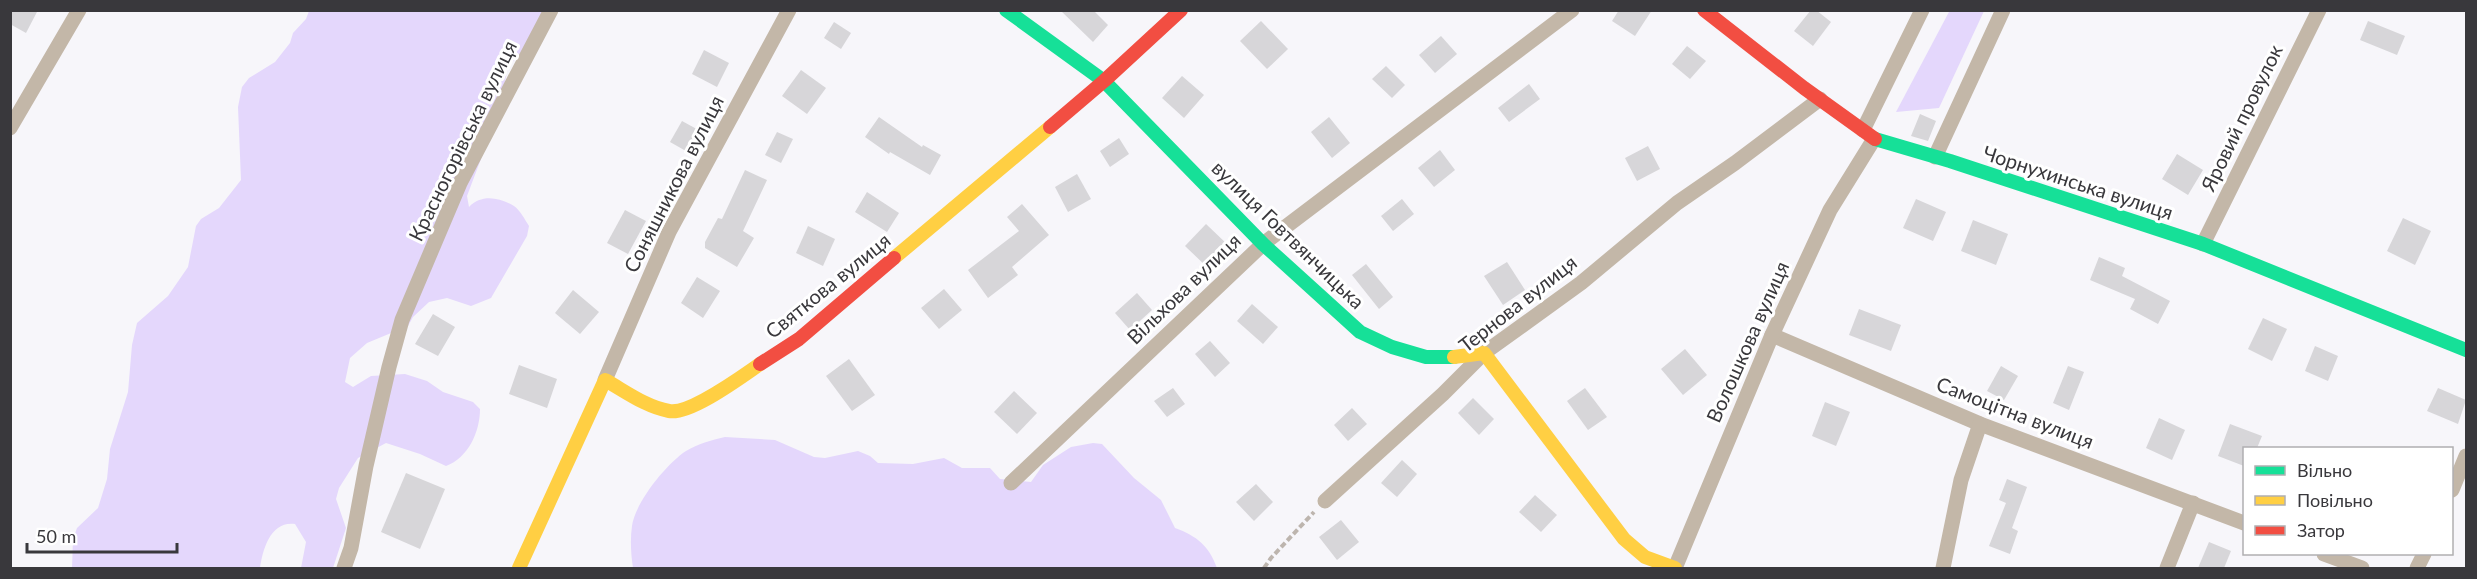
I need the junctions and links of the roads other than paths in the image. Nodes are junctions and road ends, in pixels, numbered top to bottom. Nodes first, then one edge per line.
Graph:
1 (79, 10) edge
2 (551, 10) edge
3 (789, 10) edge
4 (1006, 10) edge
5 (1181, 10) edge
6 (1572, 10) edge
7 (1704, 10) edge
8 (1922, 10) edge
9 (2003, 10) edge
10 (2319, 10) edge
11 (1104, 81) junction
12 (1820, 99) junction
13 (10, 128) edge
14 (1868, 134) junction
15 (1935, 157) junction
16 (1263, 244) junction
17 (2203, 244) junction
18 (1772, 335) junction
19 (2466, 350) edge
20 (1484, 353) junction
21 (605, 380) junction
22 (1980, 424) junction
23 (2466, 456) edge
24 (1011, 483) dead end
25 (2453, 485) edge
26 (1325, 501) road end
27 (2193, 503) junction
28 (2243, 523) edge
29 (2327, 555) edge
30 (344, 568) edge
31 (519, 568) edge
32 (1675, 568) edge
33 (1943, 568) edge
34 (2167, 568) edge
35 (2362, 568) edge

1 - 13 street
2 - 30 street, Красногорівська вулиця
3 - 21 street, Соняшникова вулиця
4 - 11 street, вулиця Говтвянчицька
5 - 11 street, Святкова вулиця
6 - 16 street, Вільхова вулиця
7 - 12 street, Чорнухинська вулиця
8 - 14 street, Волошкова вулиця
9 - 15 street
10 - 17 street, Яровий провулок
11 - 16 street, вулиця Говтвянчицька
11 - 21 street, Святкова вулиця
12 - 14 street, Чорнухинська вулиця
12 - 20 street, Тернова вулиця
14 - 15 street, Чорнухинська вулиця
14 - 18 street, Волошкова вулиця
15 - 17 street, Чорнухинська вулиця
16 - 20 street, вулиця Говтвянчицька
16 - 24 street, Вільхова вулиця
17 - 19 street, Чорнухинська вулиця
18 - 22 street, Самоцітна вулиця
18 - 32 street, Волошкова вулиця
20 - 26 street, Тернова вулиця
20 - 32 street
21 - 31 street
22 - 27 street, Самоцітна вулиця
22 - 33 street
23 - 25 street
27 - 28 street, Самоцітна вулиця
27 - 34 street
29 - 35 street

